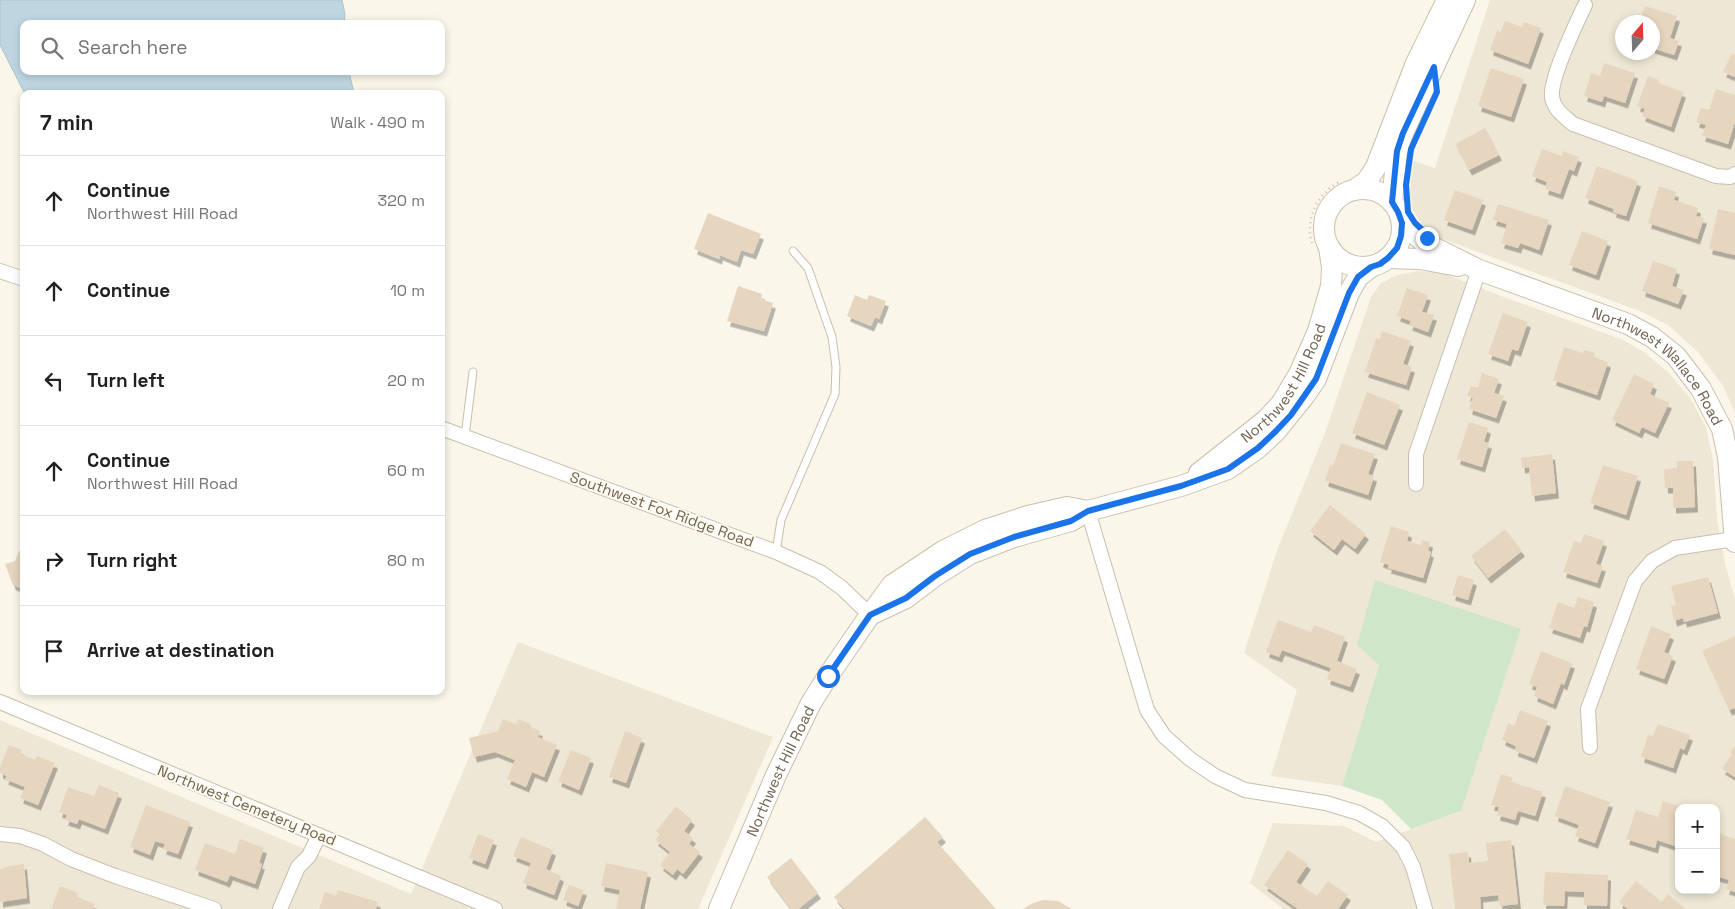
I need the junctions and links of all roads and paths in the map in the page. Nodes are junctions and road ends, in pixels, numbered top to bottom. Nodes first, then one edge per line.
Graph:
1 (1447, 0) edge
2 (1465, 0) edge
3 (1585, 5) dead end
4 (1735, 174) edge
5 (1349, 185) junction
6 (1392, 202) junction
7 (1402, 223) junction
8 (1322, 248) junction
9 (793, 251) dead end
10 (1388, 258) junction
11 (1371, 267) junction
12 (0, 270) edge
13 (1479, 270) junction
14 (20, 278) edge
15 (473, 372) dead end
16 (445, 429) edge
17 (464, 436) junction
18 (1416, 484) dead end
19 (1181, 486) junction
20 (1088, 511) junction
21 (1735, 540) edge
22 (776, 552) junction
23 (870, 615) junction
24 (0, 702) edge
25 (1590, 747) dead end
26 (0, 834) edge
27 (319, 835) junction
28 (1295, 903) dead end
29 (214, 909) edge
30 (280, 909) edge
31 (495, 909) edge
32 (719, 909) edge
33 (1292, 909) edge
34 (1425, 909) edge

1 - 5 main road
2 - 6 main road
3 - 4 street
5 - 6 main road
5 - 8 main road
5 - 8 path
6 - 7 main road
7 - 10 main road
7 - 13 main road, Northwest Wallace Road
8 - 11 main road
8 - 19 main road, Northwest Hill Road
9 - 22 lane
10 - 11 main road
10 - 13 main road, Northwest Wallace Road
11 - 19 main road, Northwest Hill Road
12 - 14 street
13 - 18 street
13 - 21 main road, Northwest Wallace Road
15 - 17 lane
16 - 17 street, Southwest Fox Ridge Road
17 - 22 street, Southwest Fox Ridge Road
19 - 20 main road, Northwest Hill Road
20 - 23 main road, Northwest Hill Road
20 - 34 street
21 - 25 street
22 - 23 street, Southwest Fox Ridge Road
23 - 32 main road, Northwest Hill Road
24 - 27 street, Northwest Cemetery Road
26 - 29 street
27 - 30 street
27 - 31 street, Northwest Cemetery Road
28 - 33 path

